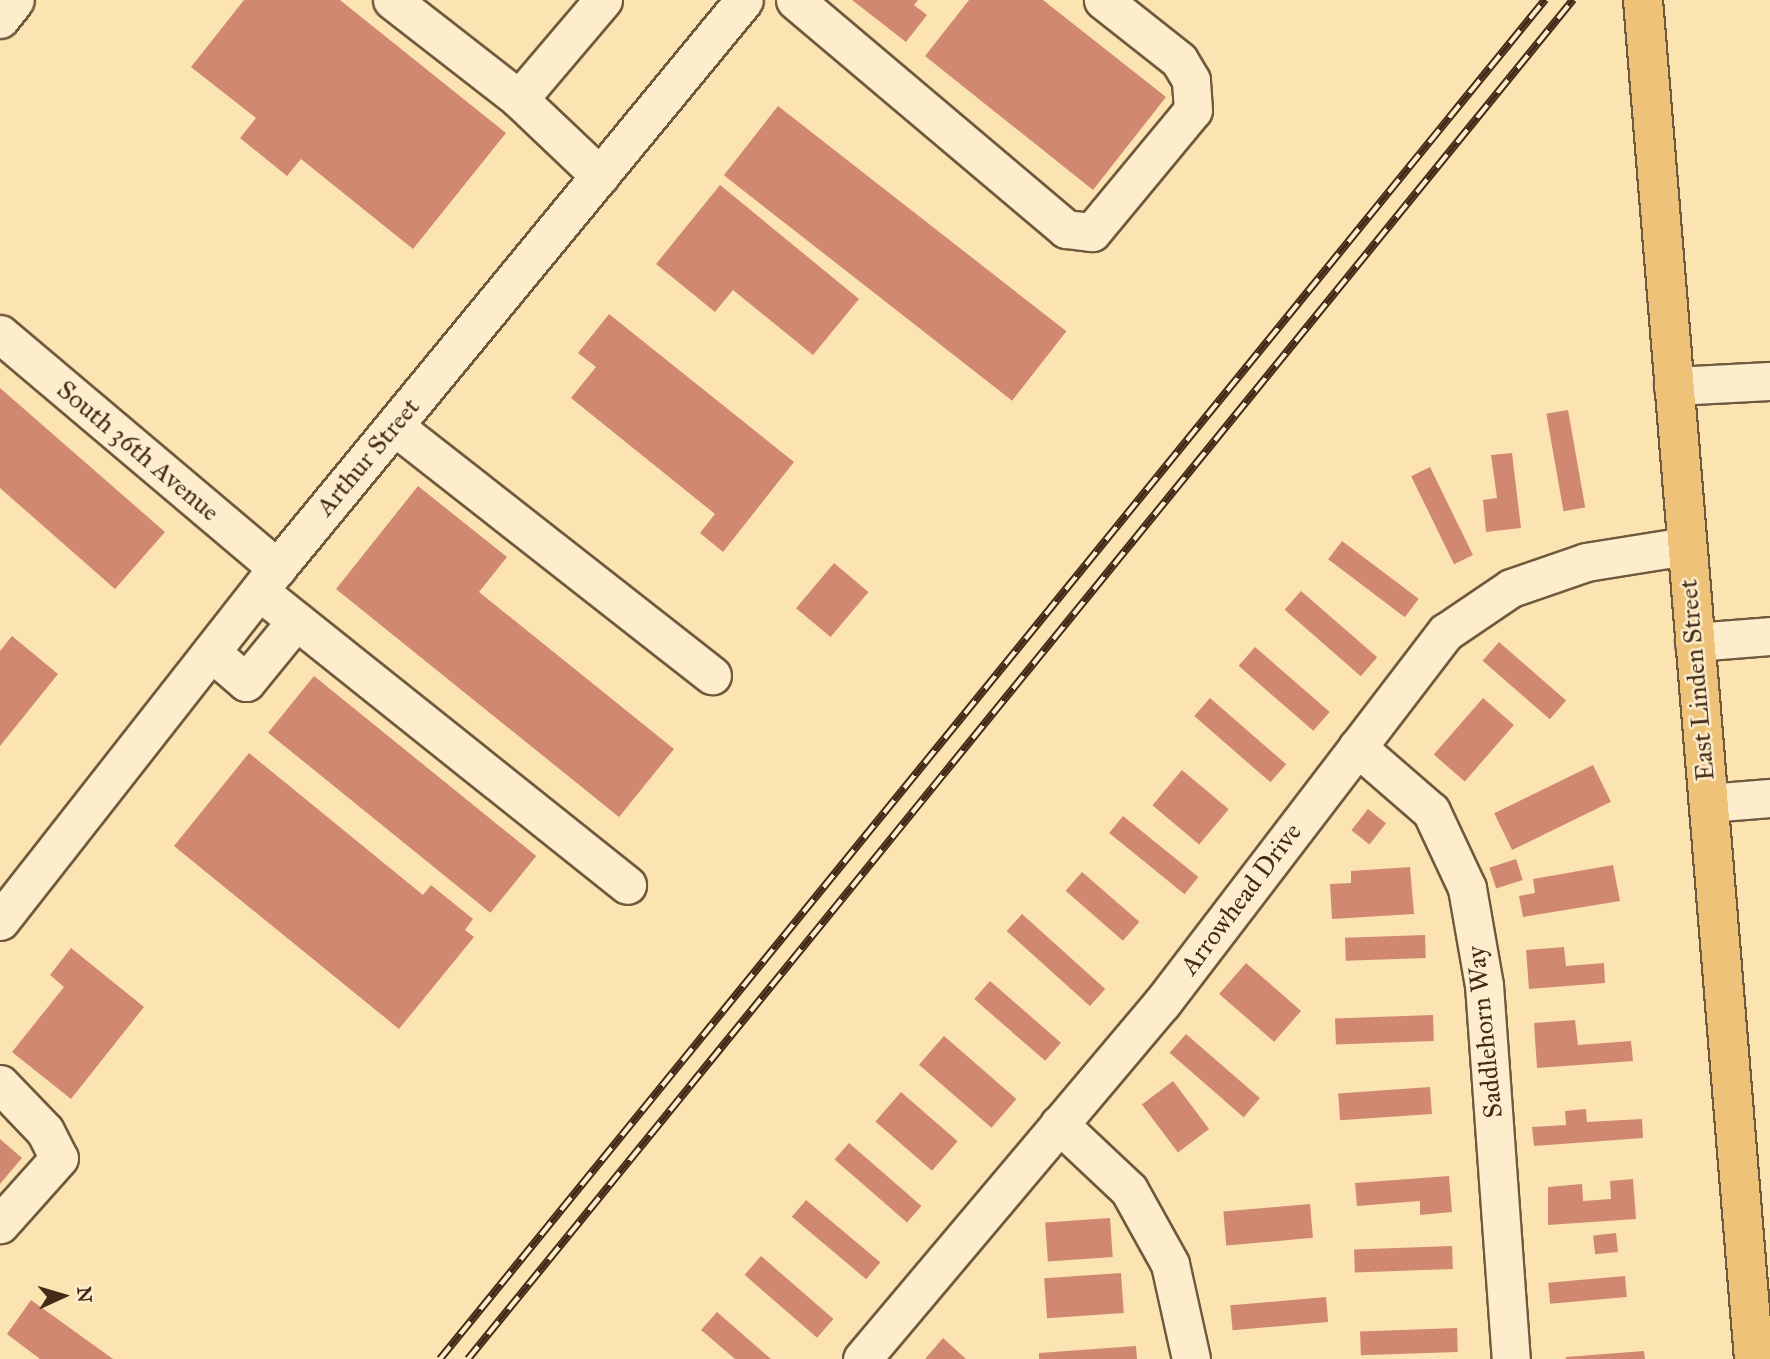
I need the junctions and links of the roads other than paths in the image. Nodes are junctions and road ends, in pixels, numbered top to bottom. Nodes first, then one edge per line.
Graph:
1 (15, 0) edge
2 (392, 0) edge
3 (603, 0) edge
4 (744, 0) edge
5 (795, 0) edge
6 (1103, 0) edge
7 (1643, 0) edge
8 (0, 19) edge
9 (519, 99) junction
10 (600, 176) junction
11 (0, 334) edge
12 (1770, 381) edge
13 (1673, 386) junction
14 (394, 426) junction
15 (1686, 546) junction
16 (268, 580) junction
17 (296, 621) junction
18 (1770, 636) edge
19 (1694, 642) junction
20 (211, 652) junction
21 (712, 675) dead end
22 (1357, 747) junction
23 (1770, 798) edge
24 (1708, 803) junction
25 (627, 885) dead end
26 (0, 921) edge
27 (0, 1084) edge
28 (1059, 1124) junction
29 (0, 1224) edge
30 (862, 1359) edge
31 (1192, 1359) edge
32 (1511, 1359) edge
33 (1754, 1359) edge

1 - 8 street
2 - 9 street
3 - 9 street
4 - 10 street, Arthur Street
5 - 6 street
7 - 13 main road, East Linden Street
9 - 10 street
10 - 14 street, Arthur Street
11 - 16 street, South 36th Avenue
12 - 13 street
13 - 15 main road, East Linden Street
14 - 16 street, Arthur Street
14 - 21 street
15 - 19 main road, East Linden Street
15 - 22 street, Arrowhead Drive
16 - 17 street, South 36th Avenue
16 - 20 street, Arthur Street
17 - 20 street
17 - 25 street, South 36th Avenue
18 - 19 street
19 - 24 main road, East Linden Street
20 - 26 street, Arthur Street
22 - 28 street, Arrowhead Drive
22 - 32 street, Saddlehorn Way
23 - 24 street
24 - 33 main road, East Linden Street
27 - 29 street
28 - 30 street, Arrowhead Drive
28 - 31 street

